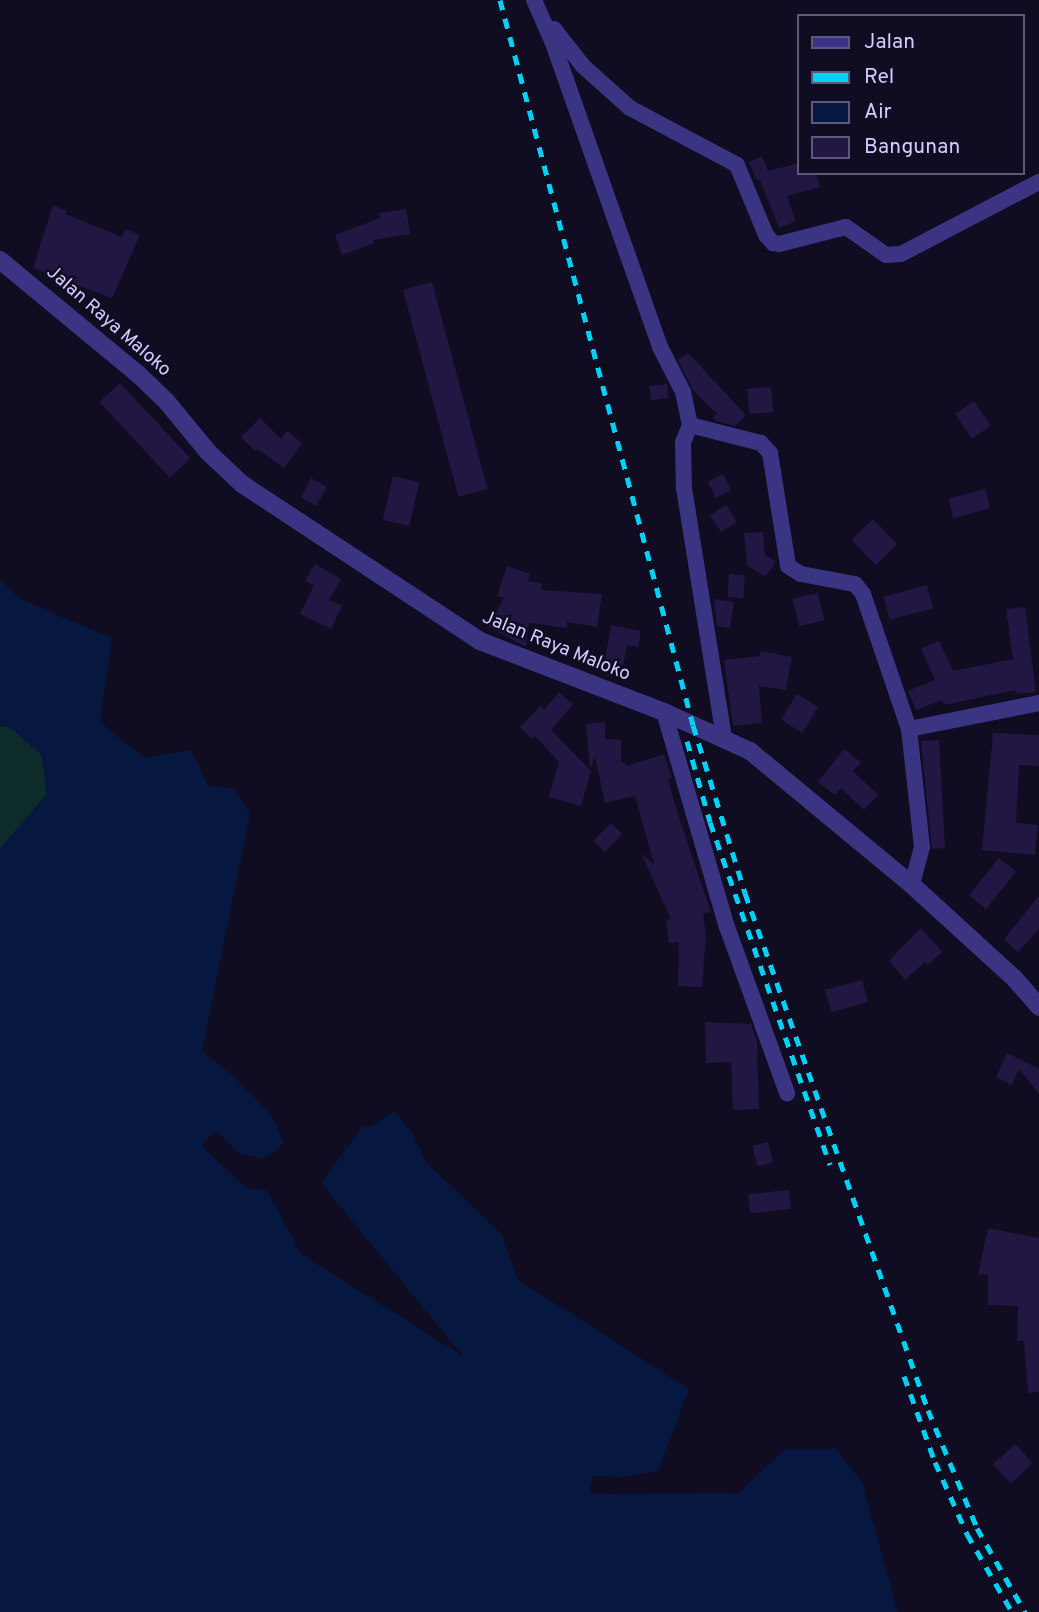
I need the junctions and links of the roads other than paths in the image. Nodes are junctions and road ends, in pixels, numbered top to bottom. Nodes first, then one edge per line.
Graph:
1 (537, 5) edge
2 (1039, 182) edge
3 (0, 260) edge
4 (690, 425) junction
5 (1039, 703) edge
6 (664, 712) junction
7 (909, 729) junction
8 (724, 738) junction
9 (912, 885) junction
10 (1039, 1007) edge
11 (787, 1093) dead end

1 - 2 street
1 - 4 street
3 - 6 street, Jalan Raya Maloko
4 - 7 street
4 - 8 street
5 - 7 street
6 - 8 street, Jalan Raya Maloko
6 - 11 street
7 - 9 street
8 - 9 street, Jalan Raya Maloko
9 - 10 street, Jalan Raya Maloko

